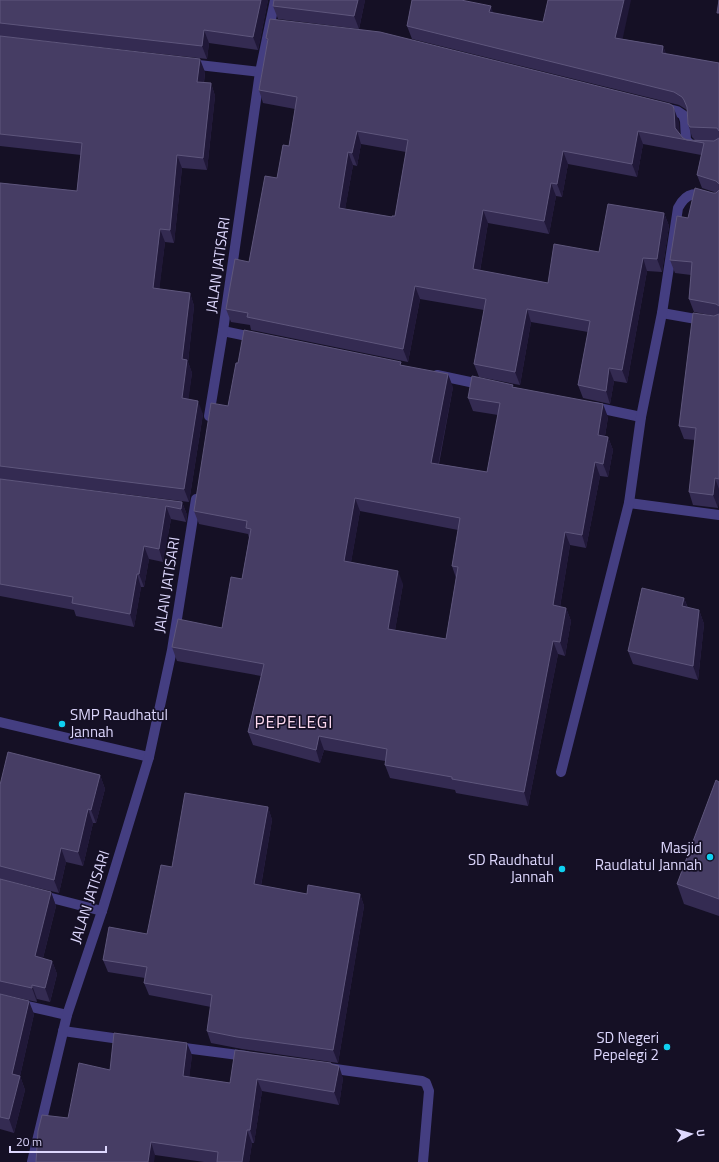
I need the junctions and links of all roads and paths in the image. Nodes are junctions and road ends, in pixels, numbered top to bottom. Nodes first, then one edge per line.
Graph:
1 (275, 0) edge
2 (181, 63) edge
3 (260, 72) junction
4 (654, 105) edge
5 (719, 147) edge
6 (719, 200) edge
7 (662, 313) junction
8 (719, 323) edge
9 (223, 331) junction
10 (270, 340) edge
11 (425, 372) edge
12 (494, 387) edge
13 (587, 406) edge
14 (641, 417) junction
15 (208, 424) edge
16 (198, 486) edge
17 (628, 504) junction
18 (719, 515) edge
19 (0, 722) edge
20 (149, 756) junction
21 (560, 772) dead end
22 (32, 893) edge
23 (102, 911) junction
24 (0, 1000) edge
25 (67, 1015) junction
26 (63, 1031) junction
27 (134, 1041) edge
28 (165, 1045) edge
29 (258, 1058) edge
30 (321, 1067) edge
31 (32, 1162) edge
32 (423, 1162) edge

1 - 3 street, JALAN JATISARI
2 - 3 street
3 - 9 street, JALAN JATISARI
4 - 5 street
6 - 7 street
7 - 8 street
7 - 14 street
9 - 10 street
9 - 15 street, JALAN JATISARI
11 - 12 street
13 - 14 street
14 - 17 street
16 - 20 street, JALAN JATISARI
17 - 18 street
17 - 21 street
19 - 20 street
20 - 23 street, JALAN JATISARI
22 - 23 street
23 - 25 street, JALAN JATISARI
24 - 25 street
25 - 26 street, JALAN JATISARI
26 - 27 street
26 - 31 street, JALAN JATISARI
28 - 29 street
30 - 32 street

